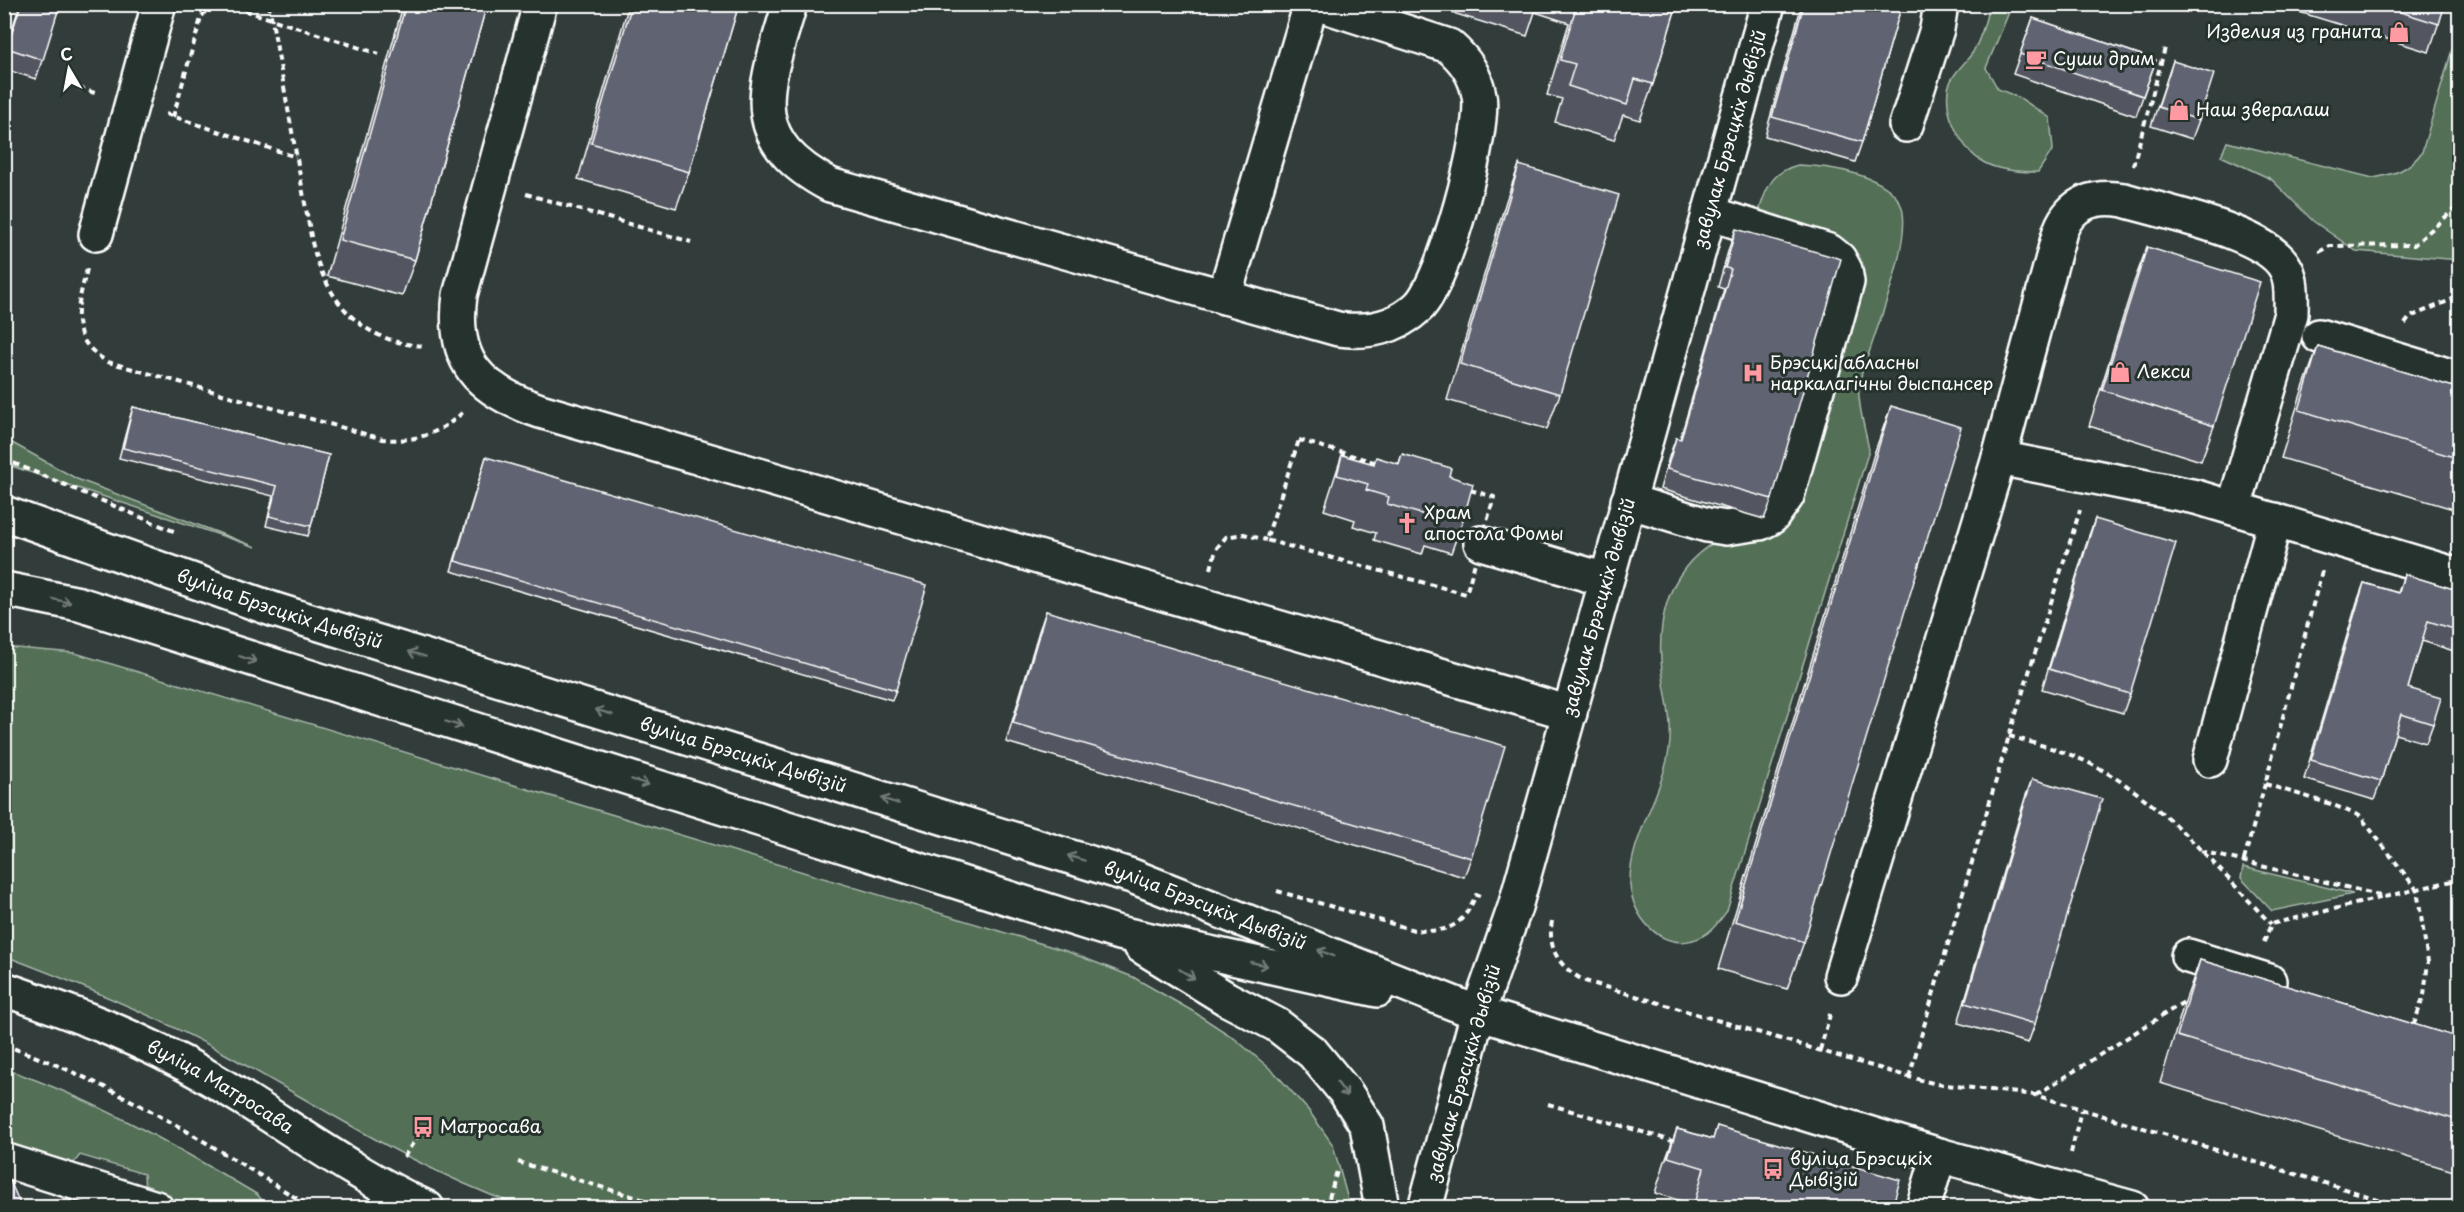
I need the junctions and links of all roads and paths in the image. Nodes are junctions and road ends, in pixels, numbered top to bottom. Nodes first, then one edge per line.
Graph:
1 (159, 4) edge
2 (220, 4) edge
3 (225, 4) edge
4 (269, 4) edge
5 (540, 4) edge
6 (790, 4) edge
7 (1311, 4) edge
8 (1318, 4) edge
9 (1768, 4) edge
10 (1941, 4) edge
11 (272, 19) junction
12 (2165, 48) dead end
13 (379, 54) dead end
14 (79, 88) dead end
15 (132, 103) junction
16 (173, 117) junction
17 (1906, 125) dead end
18 (297, 158) junction
19 (490, 184) junction
20 (2124, 200) junction
21 (2460, 204) edge
22 (1709, 213) junction
23 (96, 234) joint
24 (691, 242) dead end
25 (2286, 269) junction
26 (2460, 296) edge
27 (1224, 297) junction
28 (2319, 336) dead end
29 (459, 343) junction
30 (2394, 358) junction
31 (2460, 379) edge
32 (487, 387) junction
33 (1999, 458) junction
34 (2091, 475) junction
35 (1628, 501) junction
36 (2234, 507) junction
37 (4, 513) edge
38 (2275, 520) junction
39 (2332, 537) junction
40 (1266, 540) junction
41 (1481, 543) junction
42 (2460, 576) edge
43 (1606, 580) junction
44 (4, 588) edge
45 (1201, 604) junction
46 (1569, 713) junction
47 (2009, 736) junction
48 (2210, 760) dead end
49 (2265, 784) junction
50 (2200, 850) junction
51 (2244, 860) junction
52 (1269, 889) dead end
53 (2386, 897) dead end
54 (1515, 907) junction
55 (2271, 924) dead end
56 (1119, 933) junction
57 (2188, 956) dead end
58 (1841, 976) dead end
59 (4, 989) edge
60 (2301, 992) edge
61 (1478, 1013) junction
62 (2413, 1027) edge
63 (4, 1045) edge
64 (1909, 1077) junction
65 (1548, 1104) dead end
66 (2081, 1110) junction
67 (1683, 1143) edge
68 (1939, 1155) junction
69 (4, 1160) edge
70 (518, 1162) dead end
71 (2062, 1188) junction
72 (156, 1208) edge
73 (312, 1208) edge
74 (426, 1208) edge
75 (671, 1208) edge
76 (1382, 1208) edge
77 (1425, 1208) edge
78 (1923, 1208) edge
79 (2132, 1208) edge
80 (2407, 1208) edge

1 - 15 main road
2 - 16 path
3 - 11 path
4 - 11 path
5 - 19 main road
6 - 27 main road
7 - 27 main road
8 - 27 main road
9 - 22 main road, завулак Брэсцкіх дывізій
10 - 17 main road
11 - 13 path
11 - 18 path
12 - 20 path
14 - 15 path
15 - 16 path
15 - 23 main road
16 - 18 path
18 - 29 path
19 - 24 path
19 - 29 main road
20 - 25 main road
20 - 33 main road
21 - 25 path
22 - 35 main road, завулак Брэсцкіх дывізій
22 - 35 main road
23 - 32 path
25 - 36 main road
26 - 30 path
28 - 30 main road
29 - 32 main road
30 - 31 main road
32 - 45 main road
33 - 34 main road
33 - 58 main road
34 - 36 main road
34 - 47 path
35 - 43 main road, завулак Брэсцкіх дывізій
36 - 38 main road
61 -> 37 main road, вуліца Брэсцкіх Дывізій
38 - 39 main road
38 - 48 main road
39 - 42 main road
39 - 49 path
40 - 41 path
40 - 41 path
40 - 45 path
41 - 43 main road
43 - 46 main road, завулак Брэсцкіх дывізій
44 -> 56 main road, вуліца Брэсцкіх Дывізій
45 - 46 main road
46 - 54 main road, завулак Брэсцкіх дывізій
47 - 50 path
47 - 64 path
49 - 51 path
49 - 62 path
50 - 51 path
50 - 55 path
51 - 53 path
52 - 54 path
54 - 61 main road, завулак Брэсцкіх дывізій
54 - 64 path
56 -> 61 main road, вуліца Брэсцкіх Дывізій
56 -> 76 main road
57 - 60 main road
59 - 74 main road, вуліца Матросава
61 - 68 main road, вуліца Брэсцкіх Дывізій
61 - 77 main road, завулак Брэсцкіх дывізій
63 - 73 path
64 - 66 path
65 - 67 path
66 - 71 path
66 - 80 path
68 - 71 main road, вуліца Брэсцкіх Дывізій
68 - 78 main road
69 - 72 main road
70 - 75 path
71 - 79 main road, вуліца Брэсцкіх Дывізій

